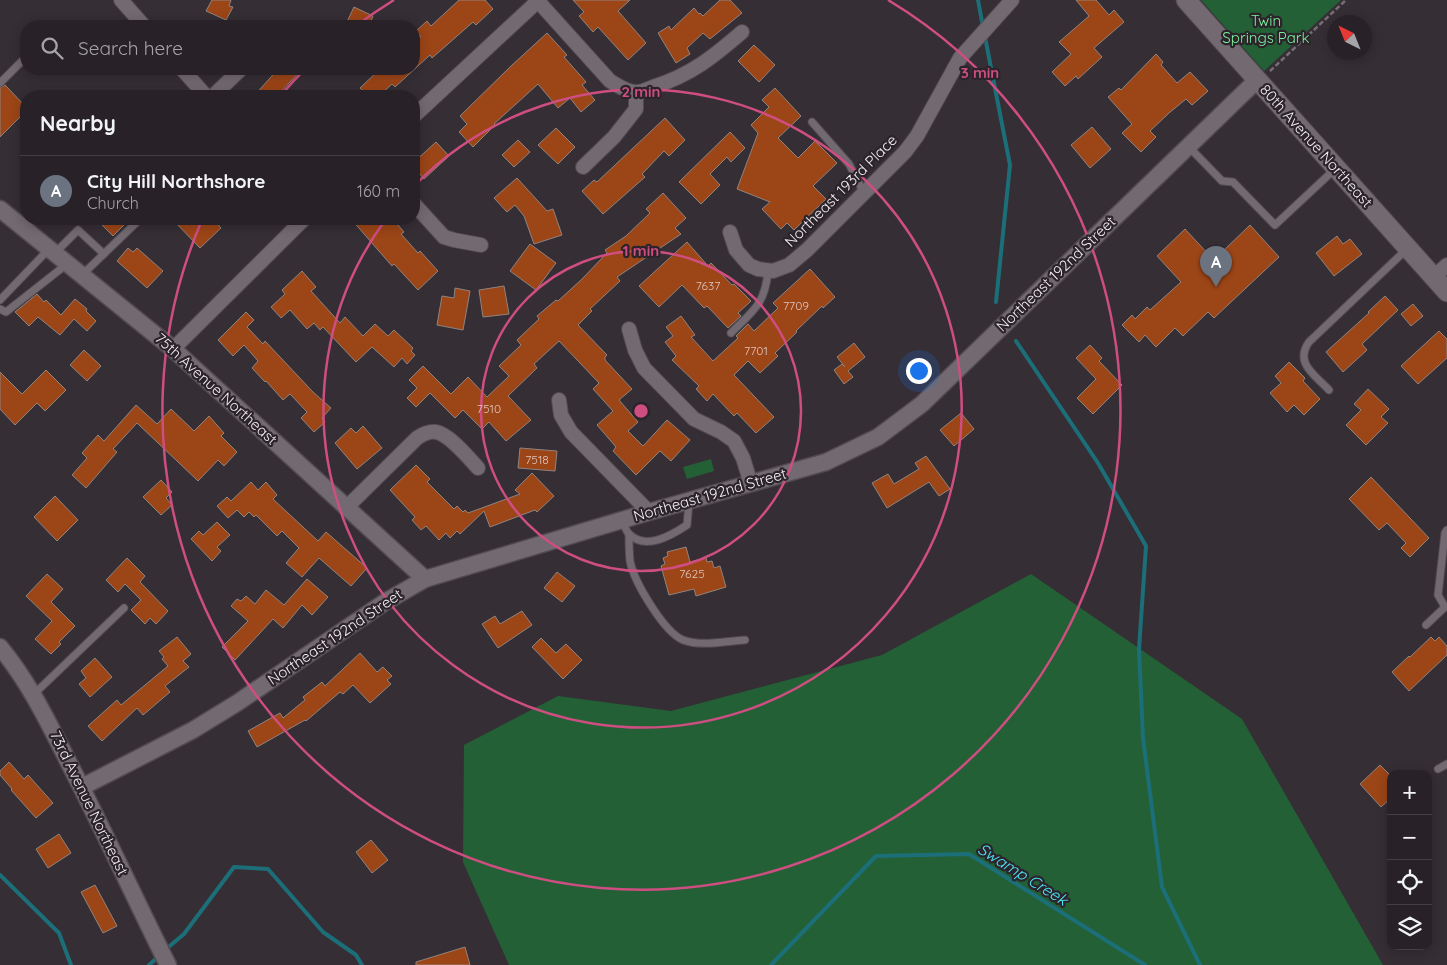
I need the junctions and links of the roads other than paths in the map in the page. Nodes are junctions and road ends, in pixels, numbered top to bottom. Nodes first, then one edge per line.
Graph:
1 (121, 0) edge
2 (538, 0) edge
3 (1012, 0) edge
4 (1186, 0) edge
5 (139, 20) edge
6 (742, 32) dead end
7 (20, 63) edge
8 (187, 75) edge
9 (235, 75) edge
10 (1257, 80) junction
11 (0, 83) edge
12 (201, 90) edge
13 (219, 90) edge
14 (636, 93) junction
15 (420, 110) edge
16 (812, 122) dead end
17 (1188, 146) junction
18 (583, 166) dead end
19 (1336, 168) junction
20 (864, 193) junction
21 (0, 209) edge
22 (420, 211) edge
23 (134, 225) edge
24 (298, 225) edge
25 (730, 232) dead end
26 (481, 244) dead end
27 (1408, 248) junction
28 (104, 254) junction
29 (57, 255) junction
30 (768, 270) junction
31 (1440, 271) edge
32 (82, 276) junction
33 (1447, 292) edge
34 (0, 300) edge
35 (0, 310) edge
36 (629, 329) dead end
37 (731, 333) dead end
38 (173, 349) junction
39 (1329, 390) dead end
40 (559, 400) dead end
41 (478, 468) dead end
42 (751, 484) junction
43 (689, 501) junction
44 (347, 507) junction
45 (649, 512) junction
46 (625, 527) junction
47 (1447, 530) edge
48 (425, 578) junction
49 (124, 608) dead end
50 (1426, 626) dead end
51 (745, 640) dead end
52 (0, 647) edge
53 (33, 694) junction
54 (1447, 764) edge
55 (1438, 769) dead end
56 (82, 787) junction
57 (168, 965) edge

1 - 5 street
2 - 14 street
2 - 15 street
3 - 20 street, Northeast 193rd Place
4 - 10 main road, 80th Avenue Northeast
6 - 14 street
7 - 11 lane
8 - 12 street
9 - 13 street
10 - 17 street, Northeast 192nd Street
10 - 19 main road, 80th Avenue Northeast
14 - 18 street
16 - 20 lane
17 - 19 lane
17 - 42 street, Northeast 192nd Street
19 - 27 main road, 80th Avenue Northeast
20 - 30 street, Northeast 193rd Place
21 - 29 street, 75th Avenue Northeast
22 - 26 street
23 - 28 lane
24 - 38 street
25 - 30 street
27 - 31 main road, 80th Avenue Northeast
27 - 39 lane
28 - 29 lane
28 - 32 lane
29 - 32 street, 75th Avenue Northeast
29 - 34 lane
29 - 35 lane
30 - 37 lane
31 - 33 main road, 80th Avenue Northeast
32 - 38 street, 75th Avenue Northeast
36 - 42 street
38 - 44 street, 75th Avenue Northeast
40 - 45 street
41 - 44 street
42 - 43 street, Northeast 192nd Street
43 - 45 street, Northeast 192nd Street
43 - 46 lane
44 - 48 street, 75th Avenue Northeast
45 - 46 street, Northeast 192nd Street
46 - 48 street, Northeast 192nd Street
46 - 51 lane
47 - 50 lane
48 - 56 street, Northeast 192nd Street
49 - 53 lane
52 - 53 street, 73rd Avenue Northeast
53 - 56 street, 73rd Avenue Northeast
54 - 55 lane
56 - 57 street, 73rd Avenue Northeast

